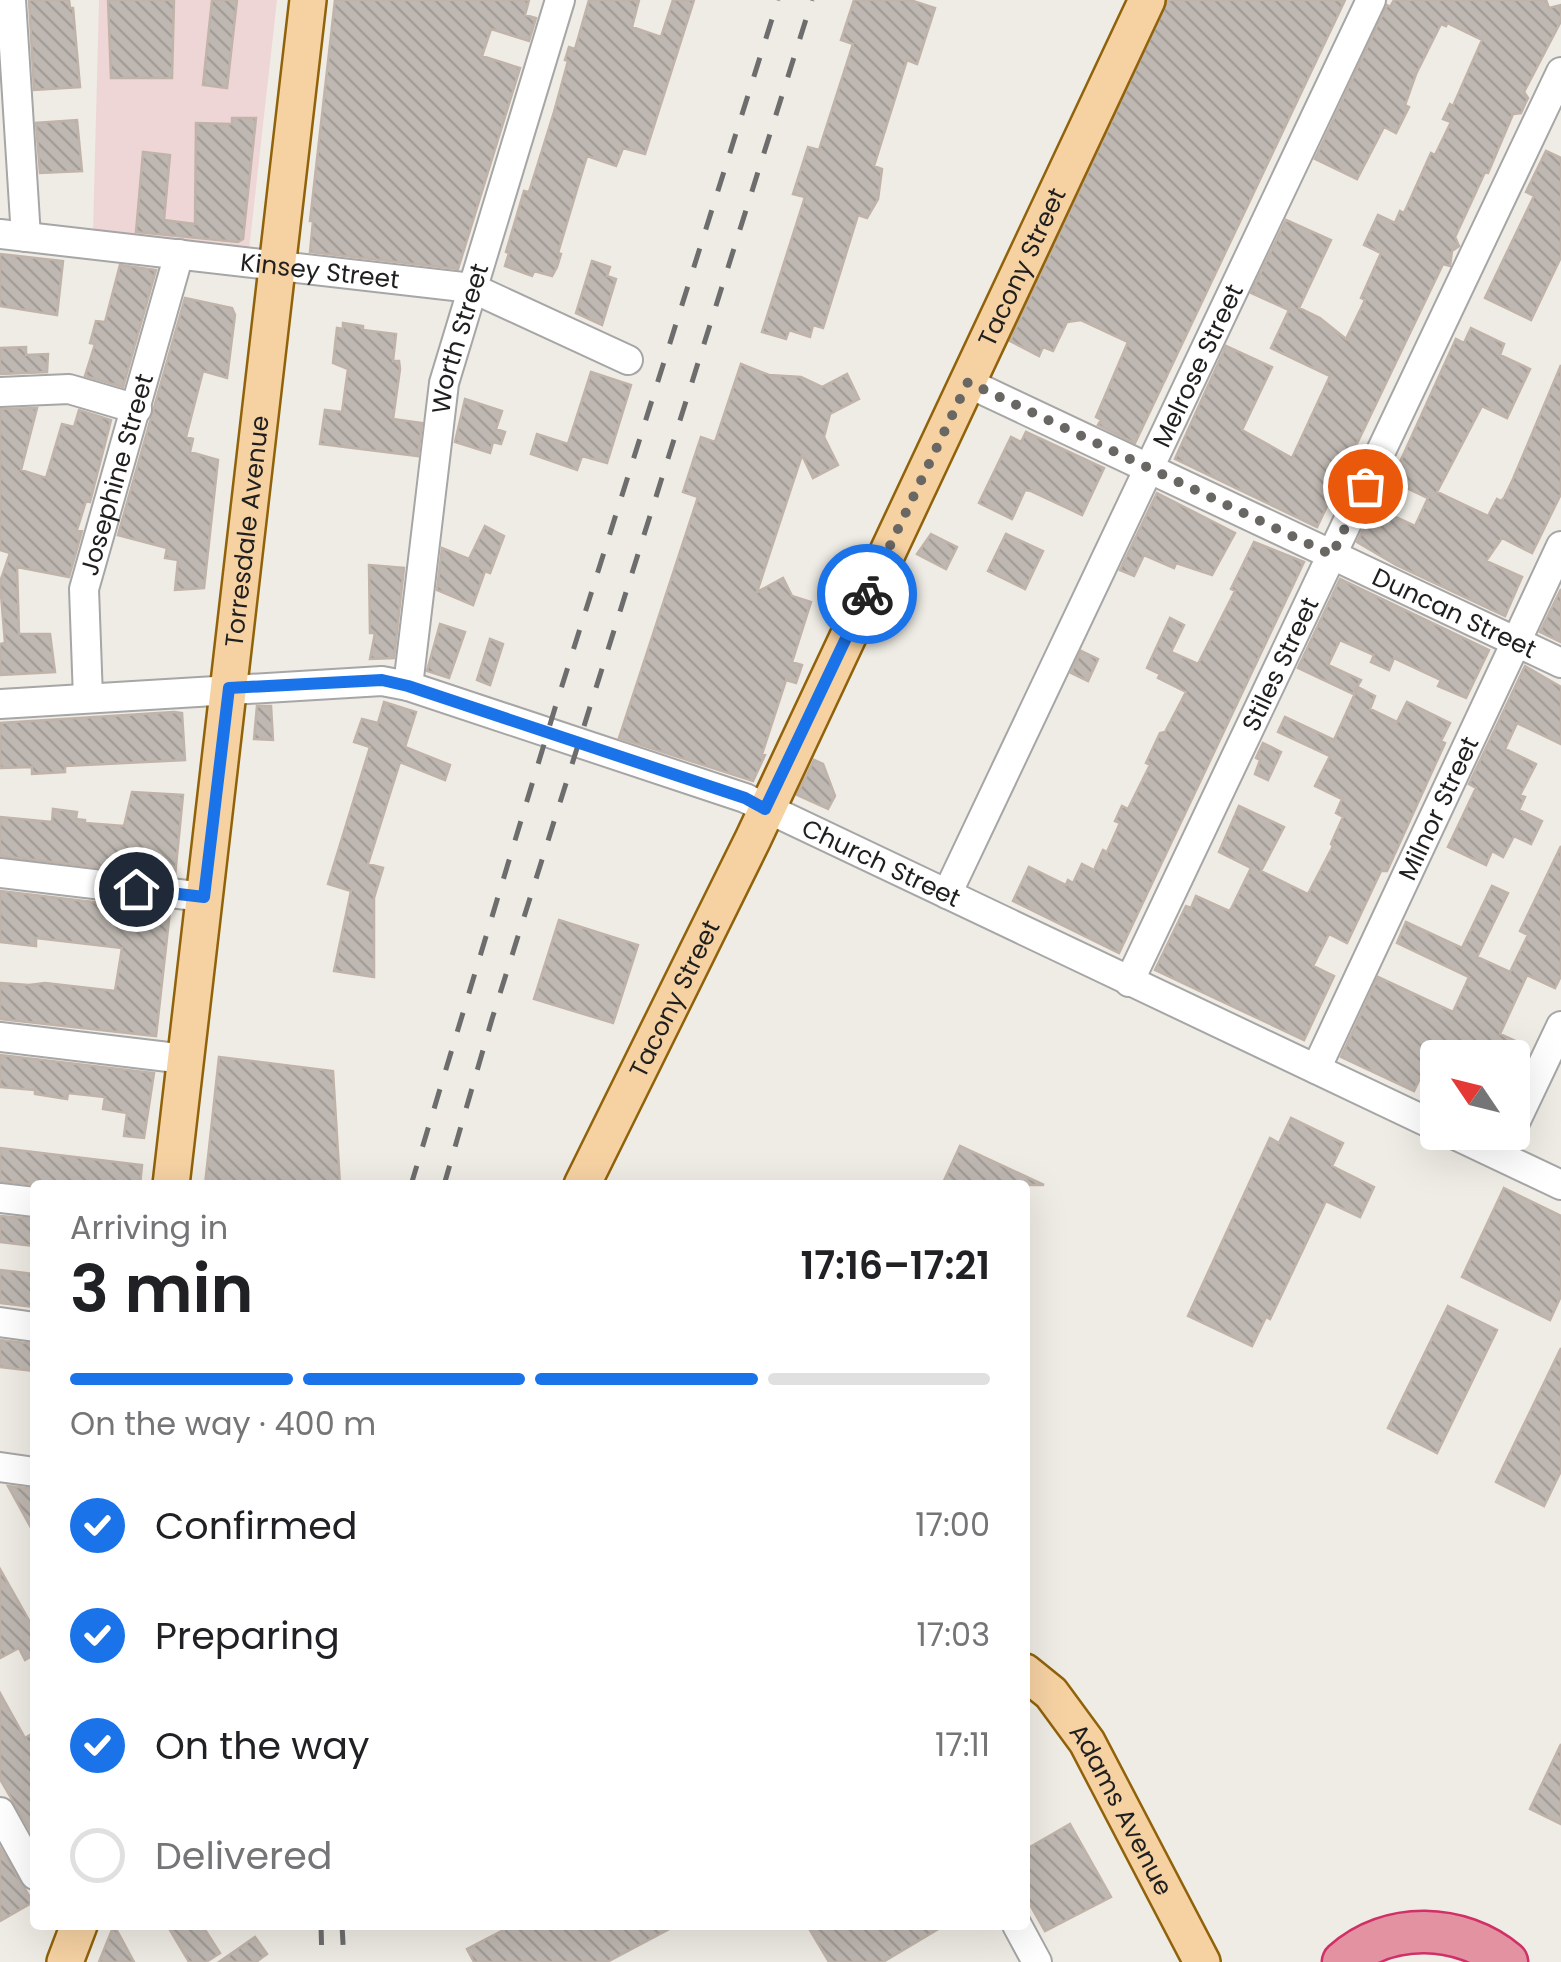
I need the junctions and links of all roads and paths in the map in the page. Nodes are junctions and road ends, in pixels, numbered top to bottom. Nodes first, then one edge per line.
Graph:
1 (10, 0) edge
2 (308, 0) edge
3 (560, 0) edge
4 (1146, 0) edge
5 (1371, 0) edge
6 (1561, 72) edge
7 (13, 235) edge
8 (179, 254) junction
9 (278, 266) junction
10 (472, 288) junction
11 (628, 360) dead end
12 (968, 382) junction
13 (0, 392) edge
14 (136, 409) junction
15 (1146, 469) junction
16 (1561, 546) edge
17 (1332, 555) junction
18 (1515, 642) junction
19 (1561, 663) edge
20 (408, 686) junction
21 (229, 688) junction
22 (88, 698) junction
23 (0, 704) edge
24 (765, 809) junction
25 (0, 873) edge
26 (946, 894) junction
27 (204, 897) junction
28 (1129, 982) junction
29 (1561, 1026) edge
30 (0, 1037) edge
31 (186, 1059) junction
32 (1316, 1070) junction
33 (1530, 1092) edge
34 (1420, 1119) edge
35 (1521, 1150) edge
36 (172, 1180) edge
37 (584, 1180) edge
38 (1561, 1185) edge
39 (0, 1198) edge
40 (30, 1201) edge
41 (0, 1322) edge
42 (30, 1325) edge
43 (0, 1467) edge
44 (30, 1471) edge
45 (1030, 1676) edge
46 (0, 1812) edge
47 (30, 1866) edge
48 (1021, 1930) edge
49 (1343, 1959) edge
50 (1037, 1962) edge
51 (1202, 1962) edge
52 (1507, 1962) edge

1 - 7 street
2 - 9 main road, Torresdale Avenue
3 - 10 street, Worth Street
4 - 12 main road, Tacony Street
5 - 15 street, Melrose Street
6 - 17 street, Stiles Street
7 - 8 street, Kinsey Street
8 - 9 street, Kinsey Street
8 - 14 street, Josephine Street
9 - 10 street, Kinsey Street
9 - 21 main road, Torresdale Avenue
10 - 11 street, Kinsey Street
10 - 20 street, Worth Street
12 - 15 street, Duncan Street
12 - 24 main road, Tacony Street
13 - 14 street
14 - 22 street, Josephine Street
15 - 17 street, Duncan Street
15 - 26 street, Melrose Street
16 - 18 street, Milnor Street
17 - 18 street, Duncan Street
17 - 28 street, Stiles Street
18 - 19 street, Duncan Street
18 - 32 street, Milnor Street
20 - 21 street, Church Street
20 - 24 street, Church Street
21 - 22 street, Church Street
21 - 27 main road, Torresdale Avenue
22 - 23 street, Church Street
24 - 26 street, Church Street
24 - 37 main road, Tacony Street
25 - 27 street
26 - 28 street, Church Street
27 - 31 main road, Torresdale Avenue
28 - 32 street, Church Street
29 - 33 street
30 - 31 street
31 - 36 main road, Torresdale Avenue
32 - 34 street, Church Street
35 - 38 street
39 - 40 street
41 - 42 street
43 - 44 street
45 - 51 main road, Adams Avenue
46 - 47 street
48 - 50 street
49 - 52 highway

